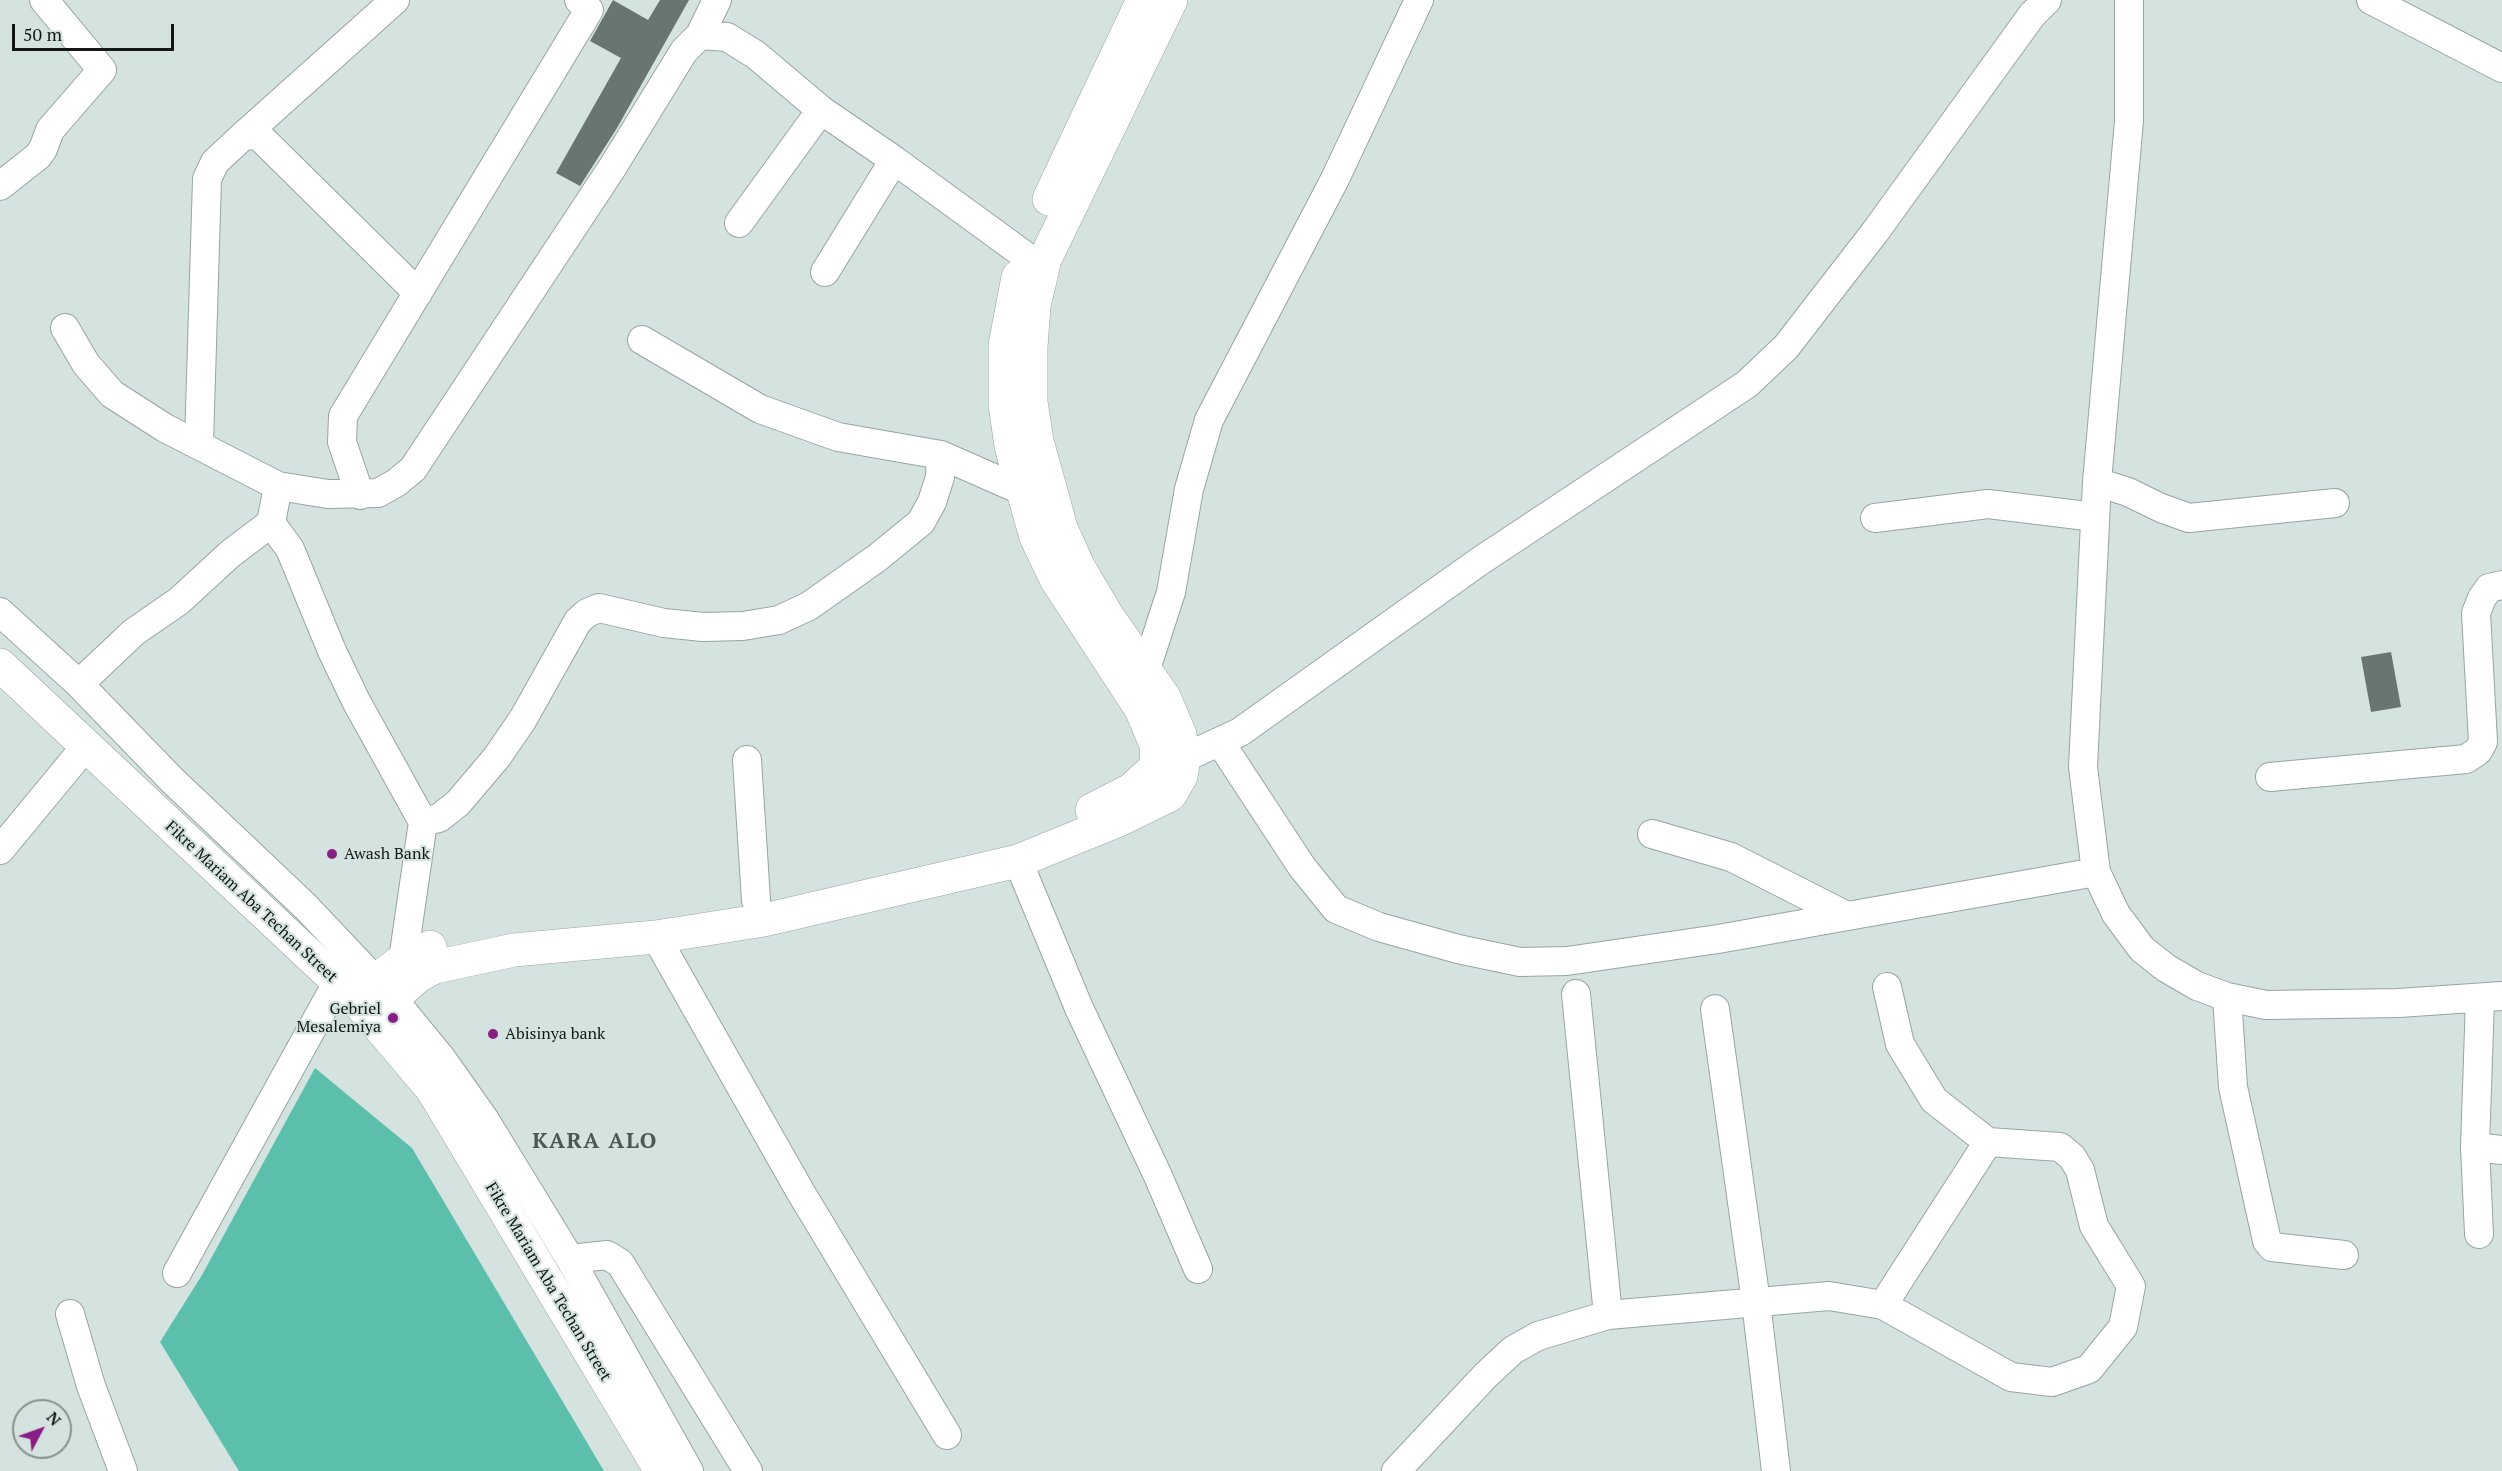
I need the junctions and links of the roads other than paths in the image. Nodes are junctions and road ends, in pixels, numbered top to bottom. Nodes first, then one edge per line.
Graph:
1 (44, 0) edge
2 (395, 0) edge
3 (579, 0) edge
4 (717, 0) edge
5 (1143, 0) edge
6 (1171, 0) edge
7 (1419, 0) edge
8 (2047, 0) edge
9 (2129, 0) edge
10 (2371, 0) edge
11 (700, 35) junction
12 (2502, 68) edge
13 (821, 110) junction
14 (243, 135) junction
15 (894, 160) junction
16 (0, 186) edge
17 (739, 223) dead end
18 (1023, 254) junction
19 (825, 272) dead end
20 (418, 293) junction
21 (65, 328) dead end
22 (642, 340) dead end
23 (198, 443) junction
24 (941, 454) junction
25 (2097, 482) junction
26 (278, 486) junction
27 (1023, 491) junction
28 (360, 495) junction
29 (2335, 503) dead end
30 (2095, 517) junction
31 (1875, 518) dead end
32 (271, 522) junction
33 (2502, 585) edge
34 (0, 612) edge
35 (0, 665) edge
36 (1146, 669) junction
37 (79, 684) junction
38 (1220, 742) junction
39 (86, 746) junction
40 (747, 760) dead end
41 (1170, 762) junction
42 (2270, 777) dead end
43 (423, 822) junction
44 (1652, 834) dead end
45 (0, 850) edge
46 (1018, 861) junction
47 (2096, 872) junction
48 (756, 900) junction
49 (1847, 916) junction
50 (656, 937) junction
51 (404, 960) junction
52 (1887, 987) dead end
53 (1576, 994) dead end
54 (366, 996) junction
55 (2227, 997) junction
56 (2491, 997) edge
57 (1715, 1009) dead end
58 (1988, 1142) junction
59 (2489, 1149) edge
60 (2479, 1234) dead end
61 (2344, 1255) dead end
62 (570, 1259) junction
63 (1198, 1269) dead end
64 (177, 1273) dead end
65 (1756, 1302) junction
66 (1883, 1305) junction
67 (70, 1314) dead end
68 (1608, 1315) junction
69 (947, 1435) dead end
70 (123, 1471) edge
71 (661, 1471) edge
72 (689, 1471) edge
73 (748, 1471) edge
74 (1396, 1471) edge
75 (1776, 1471) edge

1 - 16 street
2 - 14 street
3 - 20 street
4 - 11 street
5 - 18 main road
6 - 36 main road
7 - 36 street
8 - 38 street
9 - 25 street
10 - 12 street
11 - 13 street
11 - 28 street
13 - 15 street
13 - 17 street
14 - 20 street
14 - 23 street
15 - 18 street
15 - 19 street
18 - 27 main road
20 - 28 street
21 - 23 street
22 - 24 street
23 - 26 street
24 - 27 street
24 - 43 street
25 - 29 street
25 - 30 street
26 - 28 street
26 - 32 street
27 - 41 main road
30 - 31 street
30 - 47 street
32 - 37 street
32 - 43 street
33 - 42 street
34 - 37 street
35 - 39 main road, Fikre Mariam Aba Techan Street
36 - 41 main road
37 - 54 street
38 - 41 street
38 - 49 street
39 - 45 street
39 - 54 main road, Fikre Mariam Aba Techan Street
40 - 48 street
41 - 46 main road
41 - 48 main road
43 - 51 street
44 - 49 street
46 - 50 main road
46 - 63 street
47 - 49 street
47 - 55 street
48 - 51 main road
50 - 54 main road
50 - 69 street
51 - 54 main road
52 - 58 street
53 - 68 street
54 - 62 street
54 - 64 street
54 - 71 main road, Fikre Mariam Aba Techan Street
55 - 56 street
55 - 61 street
56 - 59 street
57 - 65 street
58 - 66 street
58 - 66 street
59 - 60 street
62 - 72 street
62 - 73 street
65 - 66 street
65 - 68 street
65 - 75 street
67 - 70 street
68 - 74 street

